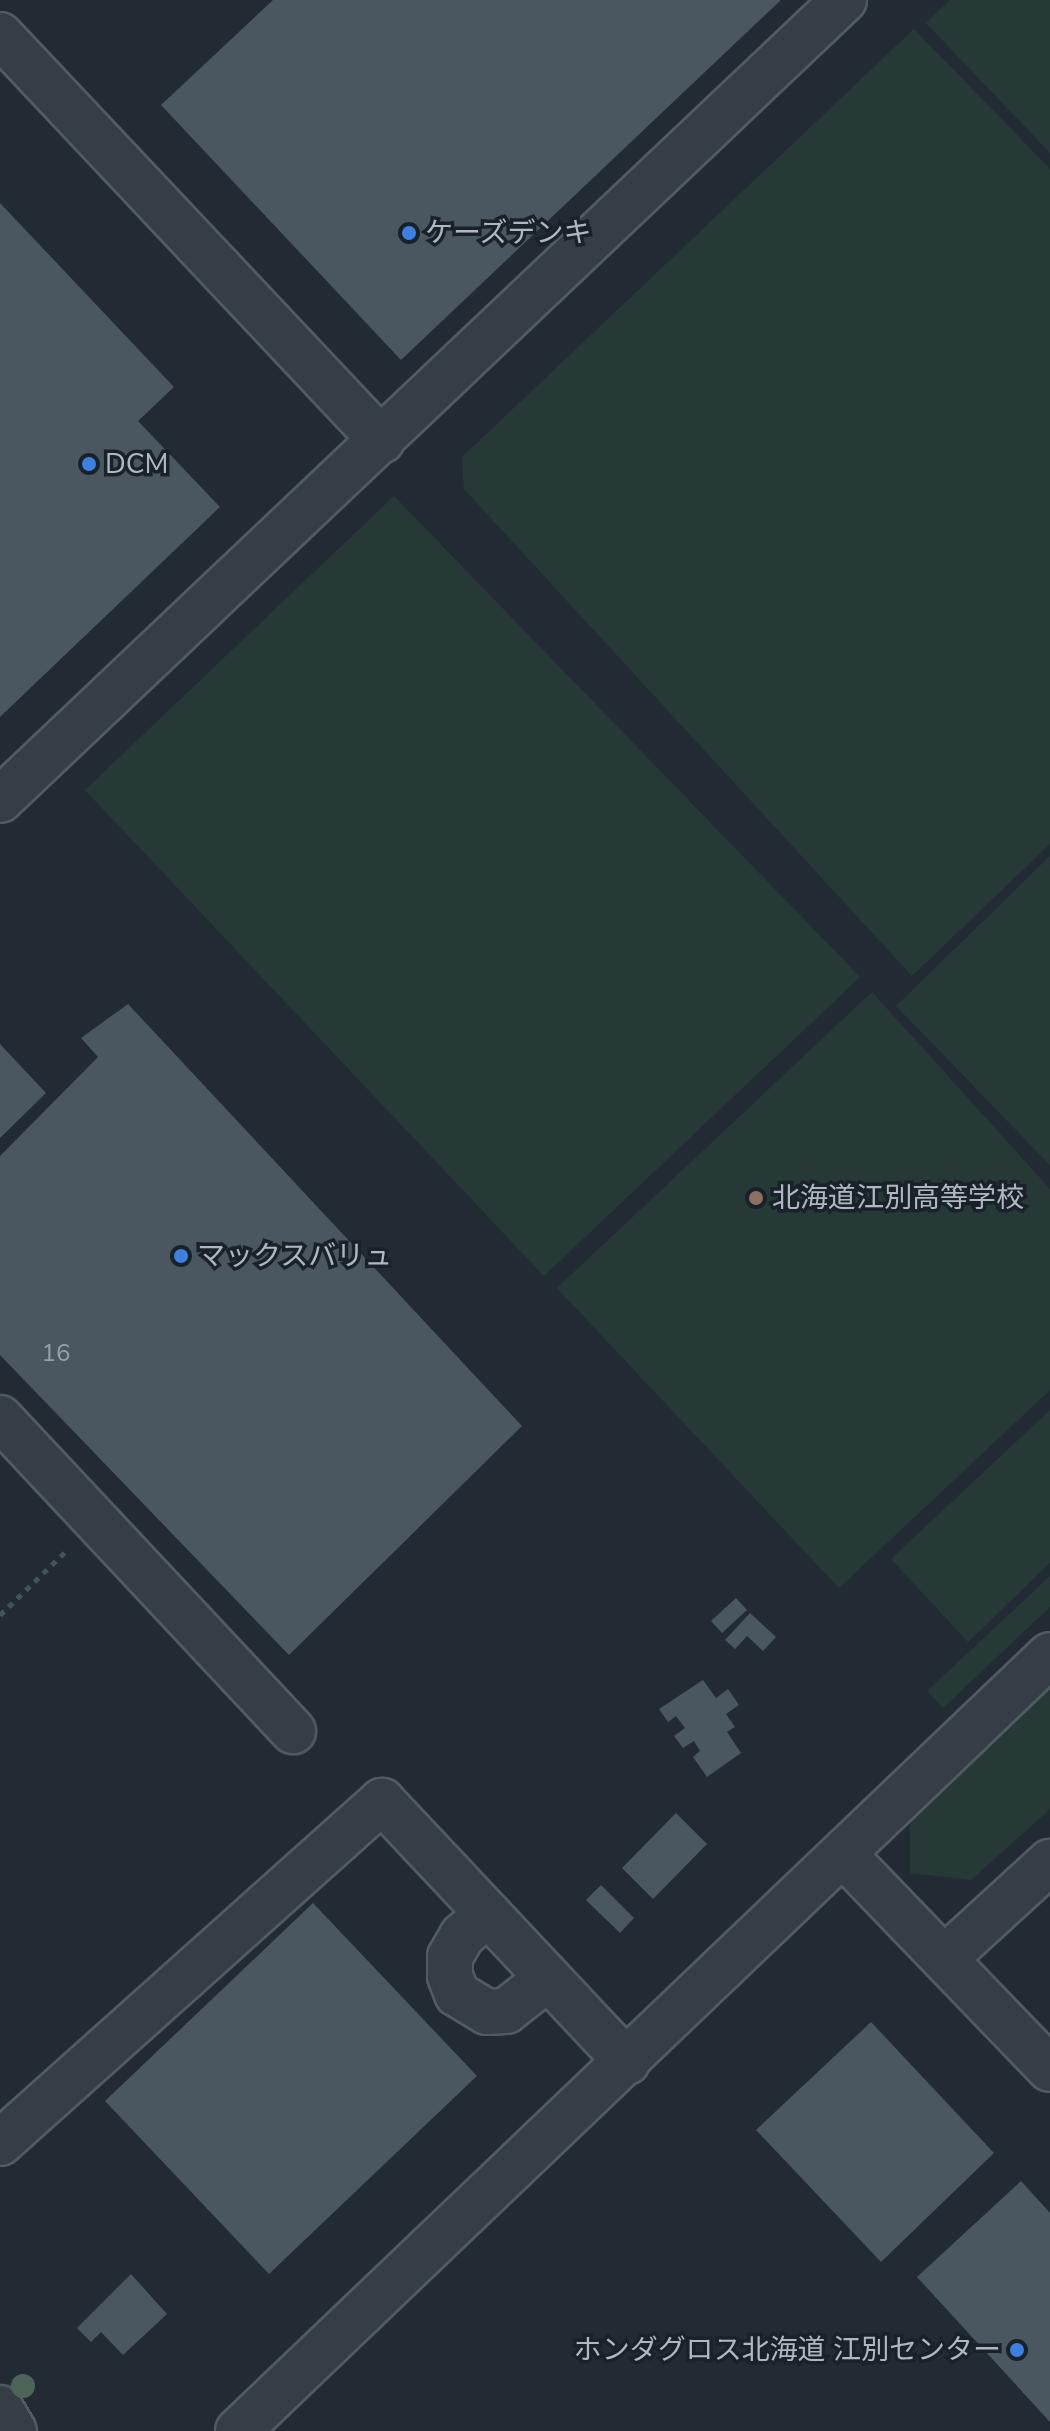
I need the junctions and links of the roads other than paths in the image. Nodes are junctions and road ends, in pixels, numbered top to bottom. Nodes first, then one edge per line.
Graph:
1 (844, 0) edge
2 (0, 35) edge
3 (382, 441) junction
4 (0, 800) edge
5 (0, 1418) edge
6 (1050, 1655) edge
7 (293, 1731) dead end
8 (843, 1854) junction
9 (1050, 1862) edge
10 (488, 1914) junction
11 (944, 1959) junction
12 (548, 1978) junction
13 (627, 2062) junction
14 (1050, 2069) edge
15 (0, 2143) edge
16 (0, 2408) edge
17 (14, 2431) edge
18 (238, 2431) edge

1 - 3 street
2 - 3 street
3 - 4 street
5 - 7 street
6 - 8 street
8 - 11 street
8 - 13 street
9 - 11 street
10 - 12 street
10 - 12 street
10 - 15 street
11 - 14 street
12 - 13 street
13 - 18 street
16 - 17 street

